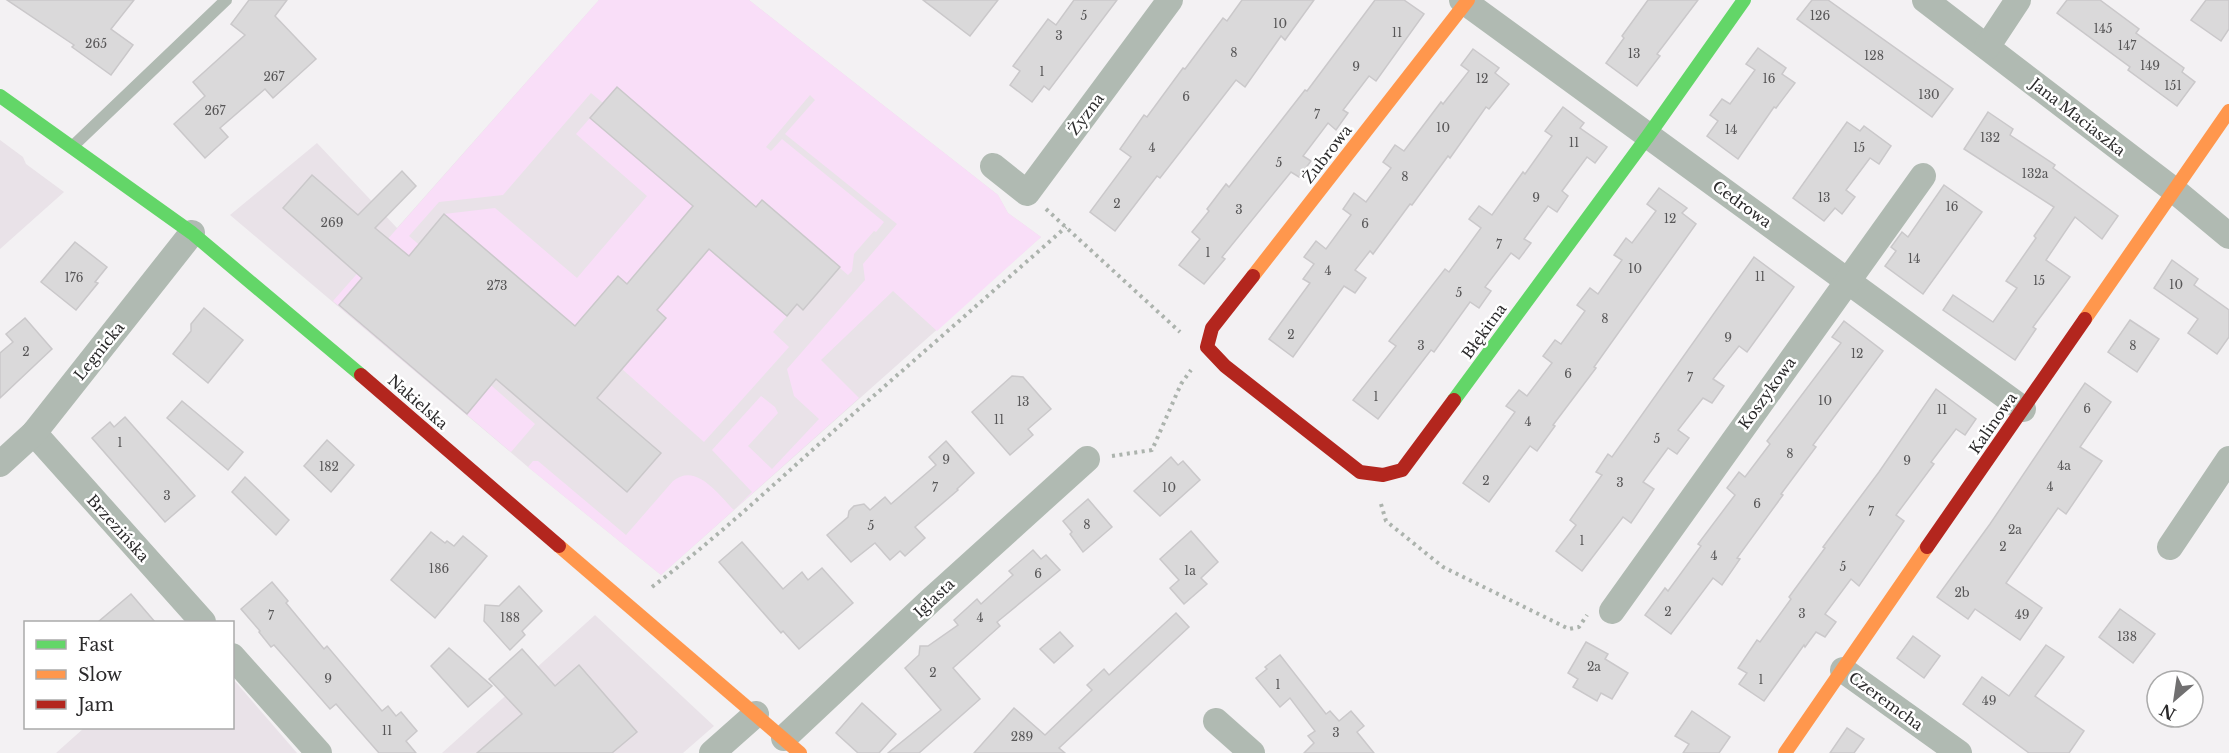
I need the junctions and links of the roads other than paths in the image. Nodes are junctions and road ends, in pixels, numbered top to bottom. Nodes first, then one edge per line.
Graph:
1 (226, 0) edge
2 (1170, 0) edge
3 (1744, 0) edge
4 (1925, 0) edge
5 (2018, 0) edge
6 (1466, 1) edge
7 (1987, 47) junction
8 (0, 96) edge
9 (2229, 111) edge
10 (1648, 136) junction
11 (72, 147) junction
12 (993, 166) dead end
13 (1923, 176) dead end
14 (2175, 191) junction
15 (192, 233) junction
16 (2229, 236) edge
17 (1848, 281) junction
18 (1207, 347) joint
19 (2023, 409) junction
20 (34, 433) junction
21 (1087, 459) road end
22 (2229, 459) edge
23 (0, 464) edge
24 (2170, 547) dead end
25 (1612, 610) dead end
26 (202, 621) edge
27 (234, 658) edge
28 (1843, 670) junction
29 (756, 714) junction
30 (1216, 721) dead end
31 (792, 746) edge
32 (310, 747) edge
33 (712, 753) edge
34 (1252, 753) edge
35 (1785, 753) edge
36 (1959, 753) edge

1 - 11 lane
2 - 12 street, Żyzna
3 - 10 street, Błękitna
4 - 7 street, Jana Maciaszka
5 - 7 street
6 - 10 street, Cedrowa
6 - 18 street, Żubrowa
7 - 14 street, Jana Maciaszka
8 - 11 street, Nakielska
9 - 14 street, Kalinowa
10 - 17 street, Cedrowa
10 - 18 street, Błękitna
11 - 15 street, Nakielska
13 - 17 street, Koszykowa
14 - 16 street, Jana Maciaszka
14 - 19 street, Kalinowa
15 - 20 street, Legnicka
15 - 29 street, Nakielska
17 - 19 street, Cedrowa
17 - 25 street, Koszykowa
19 - 28 street, Kalinowa
20 - 23 street, Legnicka
20 - 26 street, Brzezińska
21 - 31 street, Iglasta
22 - 24 street
27 - 32 street
28 - 35 street, Kalinowa
28 - 36 street, Czeremcha
29 - 31 street, Nakielska
29 - 33 street
30 - 34 street

